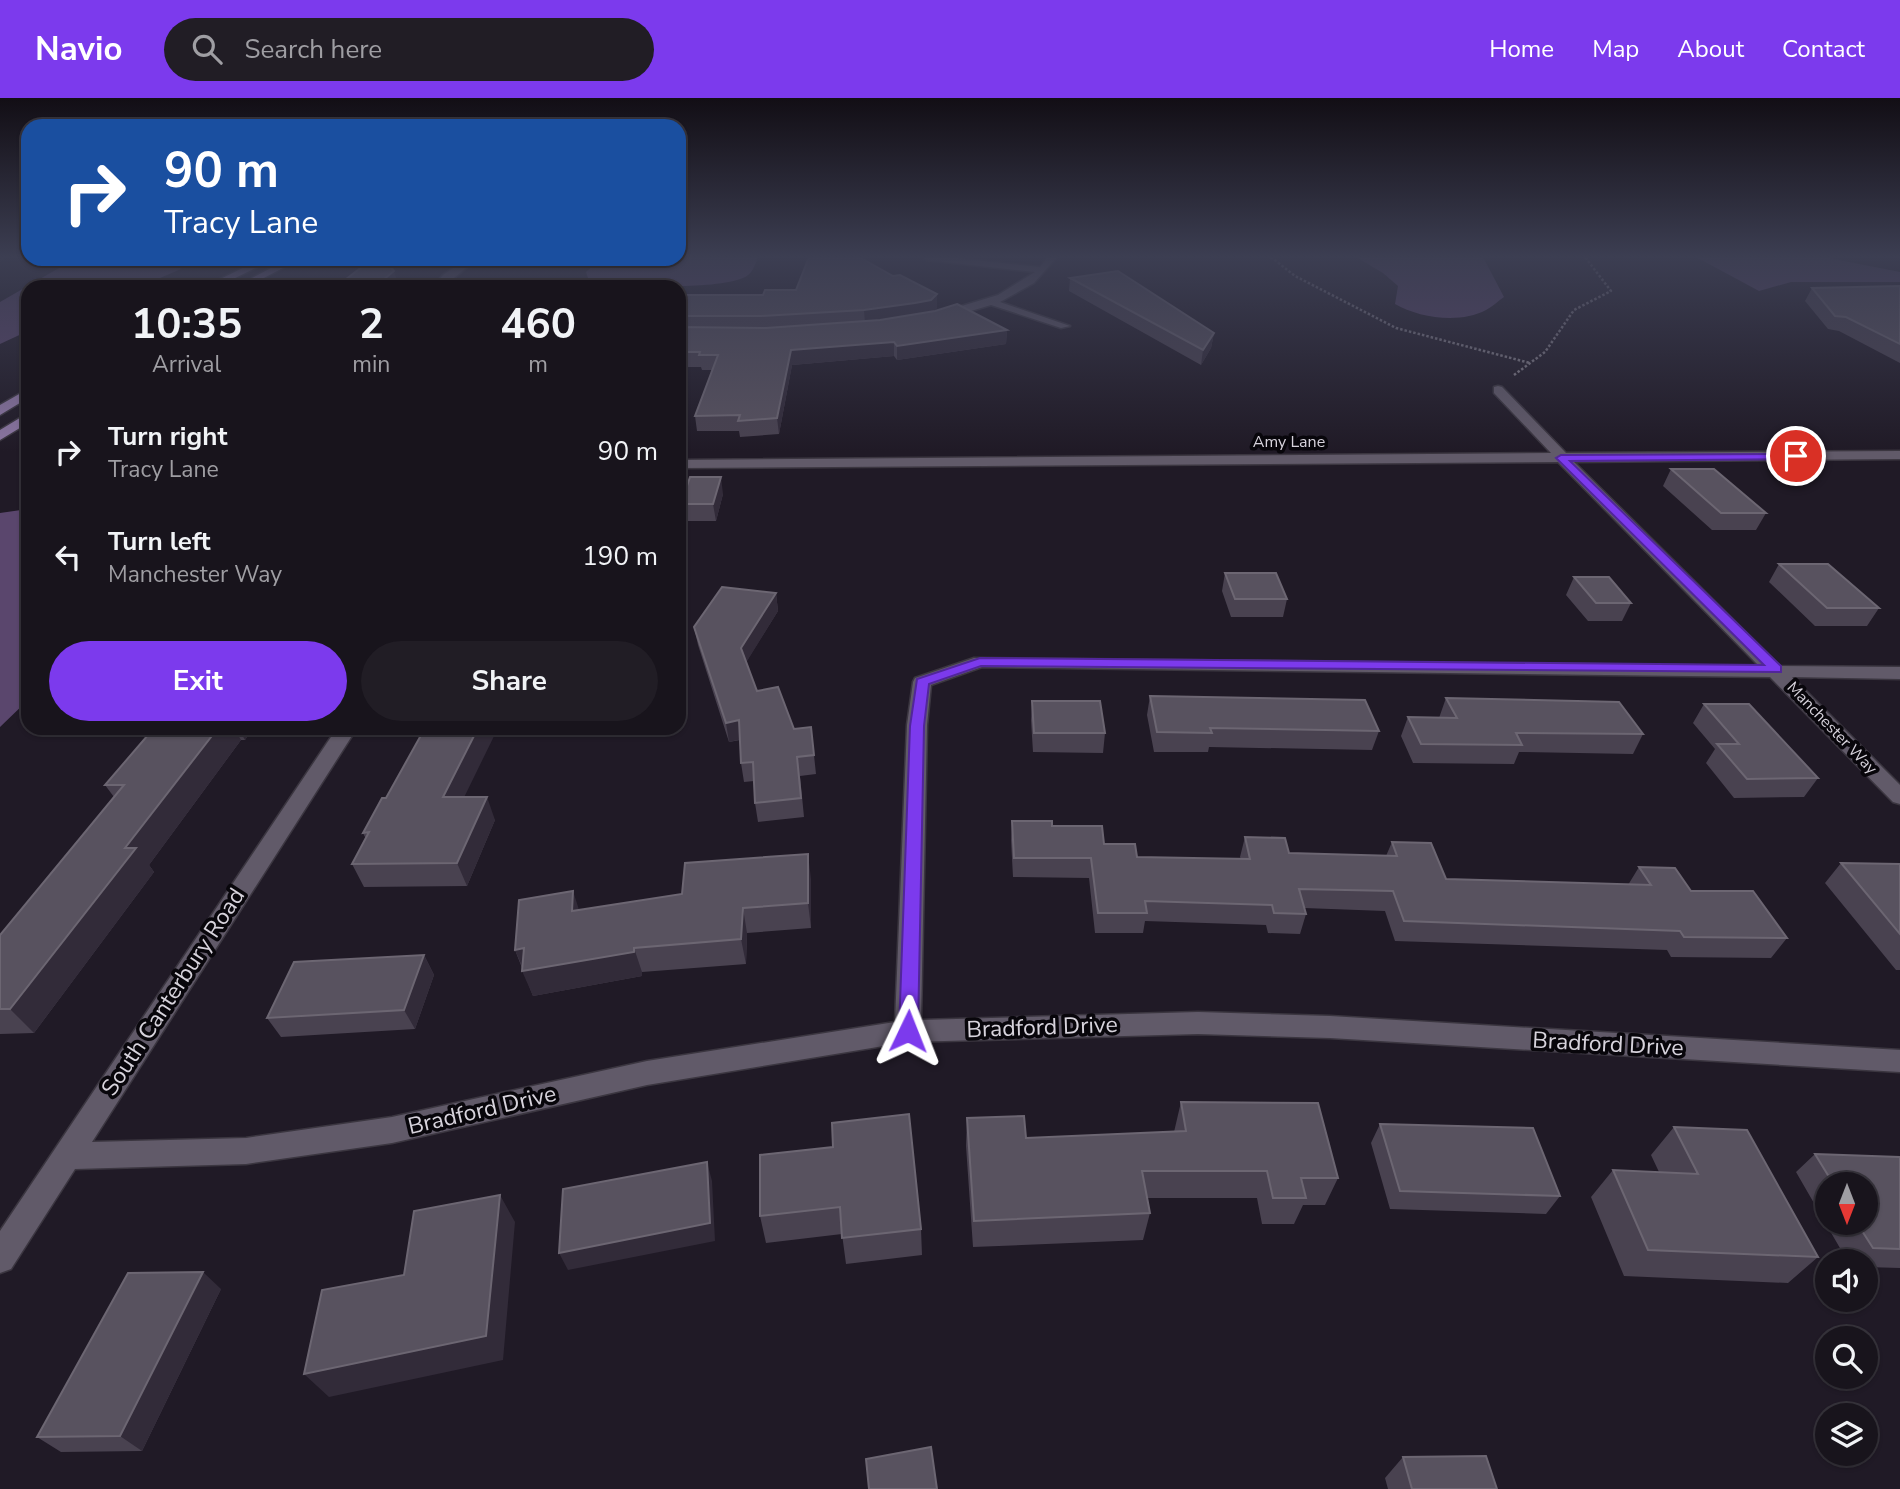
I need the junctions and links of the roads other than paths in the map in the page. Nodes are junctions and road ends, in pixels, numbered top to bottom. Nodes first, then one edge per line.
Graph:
1 (1053, 322) edge
2 (1065, 326) dead end
3 (1499, 390) road end
4 (21, 398) edge
5 (0, 411) edge
6 (21, 422) edge
7 (0, 436) edge
8 (1900, 455) edge
9 (1561, 458) junction
10 (686, 464) edge
11 (1776, 669) junction
12 (1900, 673) edge
13 (341, 735) edge
14 (1900, 797) edge
15 (908, 1031) junction
16 (1900, 1061) edge
17 (68, 1157) junction
18 (0, 1258) edge

1 - 2 street
3 - 9 street, Manchester Way
4 - 5 main road
6 - 7 main road
8 - 9 street, Amy Lane
9 - 10 street, Amy Lane
9 - 11 street, Manchester Way
11 - 12 street
11 - 14 street, Manchester Way
11 - 15 street
13 - 17 street, South Canterbury Road
15 - 16 street, Bradford Drive
15 - 17 street, Bradford Drive
17 - 18 street, South Canterbury Road

